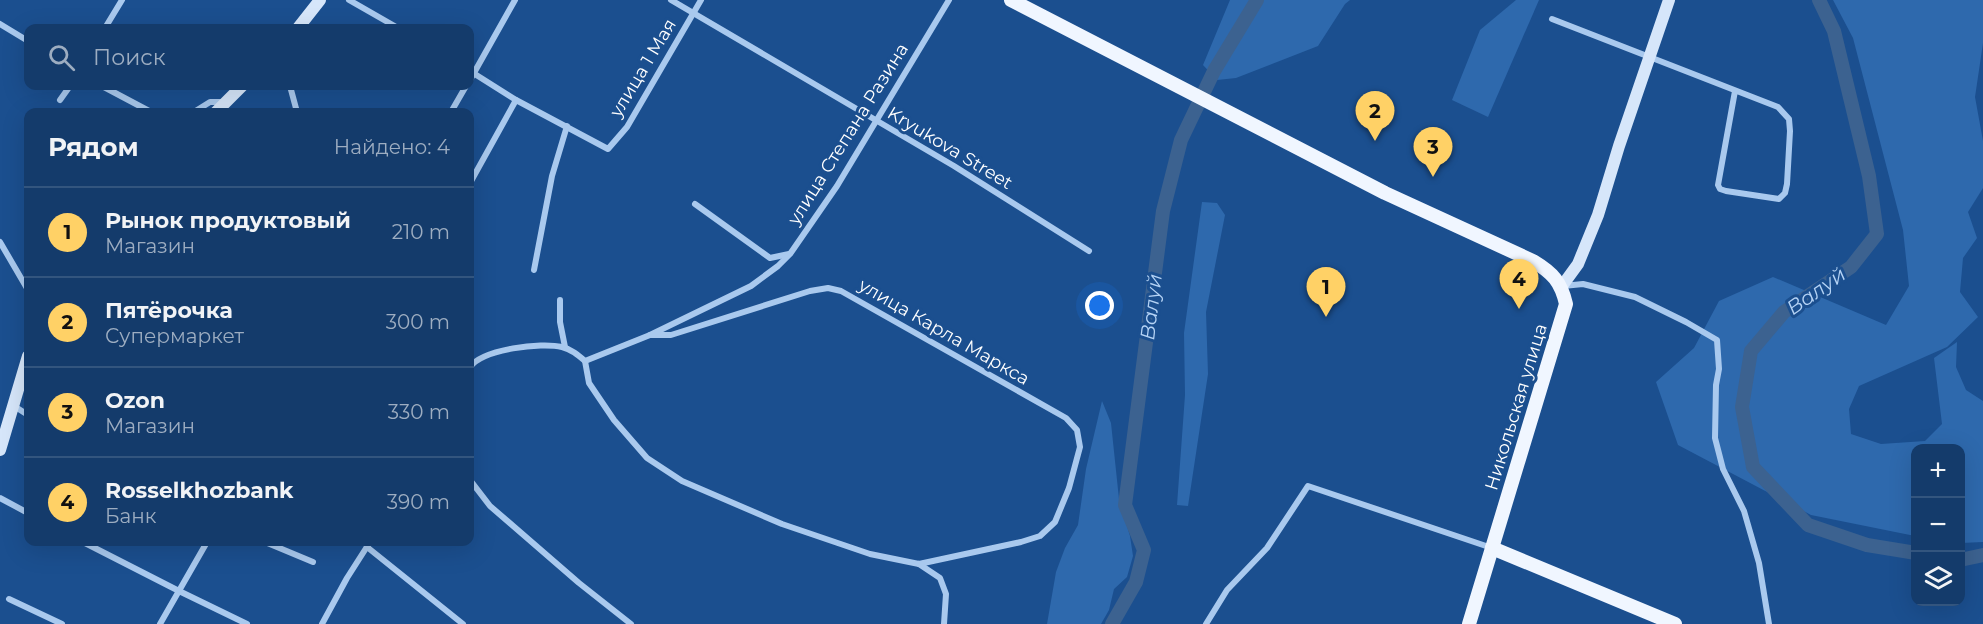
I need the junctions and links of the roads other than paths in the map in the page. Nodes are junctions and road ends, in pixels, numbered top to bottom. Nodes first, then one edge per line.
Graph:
1 (122, 0) edge
2 (320, 0) edge
3 (350, 0) edge
4 (515, 0) edge
5 (671, 0) edge
6 (701, 0) edge
7 (949, 0) edge
8 (1011, 0) edge
9 (1669, 0) edge
10 (693, 14) junction
11 (1552, 19) dead end
12 (0, 24) edge
13 (107, 24) edge
14 (301, 24) edge
15 (391, 24) edge
16 (24, 39) edge
17 (1650, 57) junction
18 (474, 69) edge
19 (474, 73) edge
20 (67, 90) edge
21 (110, 90) edge
22 (238, 90) edge
23 (292, 90) edge
24 (464, 90) edge
25 (1735, 91) junction
26 (60, 100) dead end
27 (516, 100) junction
28 (225, 102) junction
29 (143, 108) edge
30 (200, 108) edge
31 (220, 108) edge
32 (296, 108) edge
33 (452, 108) edge
34 (875, 120) junction
35 (567, 126) junction
36 (474, 176) edge
37 (694, 204) dead end
38 (0, 242) edge
39 (1089, 251) dead end
40 (790, 254) junction
41 (534, 270) dead end
42 (24, 283) edge
43 (1563, 286) junction
44 (560, 300) dead end
45 (650, 335) junction
46 (564, 347) junction
47 (474, 361) edge
48 (585, 361) junction
49 (24, 370) edge
50 (14, 405) junction
51 (24, 412) edge
52 (0, 450) edge
53 (474, 485) edge
54 (0, 498) edge
55 (24, 511) edge
56 (92, 546) edge
57 (205, 546) edge
58 (275, 546) edge
59 (368, 546) edge
60 (371, 546) edge
61 (1492, 548) junction
62 (313, 562) dead end
63 (920, 564) junction
64 (179, 591) junction
65 (9, 599) dead end
66 (324, 623) edge
67 (62, 624) edge
68 (160, 624) edge
69 (247, 624) edge
70 (463, 624) edge
71 (631, 624) edge
72 (944, 624) edge
73 (1206, 624) edge
74 (1469, 624) edge
75 (1675, 624) edge
76 (1769, 624) edge

1 - 13 street
2 - 14 main road
3 - 15 street
4 - 18 street
5 - 10 street, Kryukova Street
6 - 10 street, улица 1 Мая
7 - 34 street, улица Степана Разина
8 - 43 main road
9 - 17 main road
10 - 34 street, Kryukova Street
10 - 35 street, улица 1 Мая
11 - 17 street
12 - 16 street
17 - 25 street
17 - 43 main road
19 - 27 street
20 - 26 street
21 - 29 street
22 - 28 main road
23 - 32 street
24 - 33 street
25 - 25 street
27 - 35 street
27 - 36 street
28 - 30 street
28 - 31 main road
34 - 39 street, Kryukova Street
34 - 40 street, улица Степана Разина
35 - 41 street
37 - 40 street
38 - 42 street
40 - 45 street, улица Степана Разина
43 - 61 main road, Никольская улица
43 - 76 street
44 - 46 street
45 - 48 street, улица Степана Разина
45 - 63 street, улица Карла Маркса
46 - 47 street
46 - 48 street
48 - 63 street
49 - 50 main road
50 - 51 street
50 - 52 main road
53 - 71 street
54 - 55 street
56 - 64 street
57 - 64 street
58 - 62 street
59 - 66 street
60 - 70 street
61 - 73 street
61 - 74 main road, Никольская улица
61 - 75 main road
63 - 72 street
64 - 68 street
64 - 69 street
65 - 67 street

